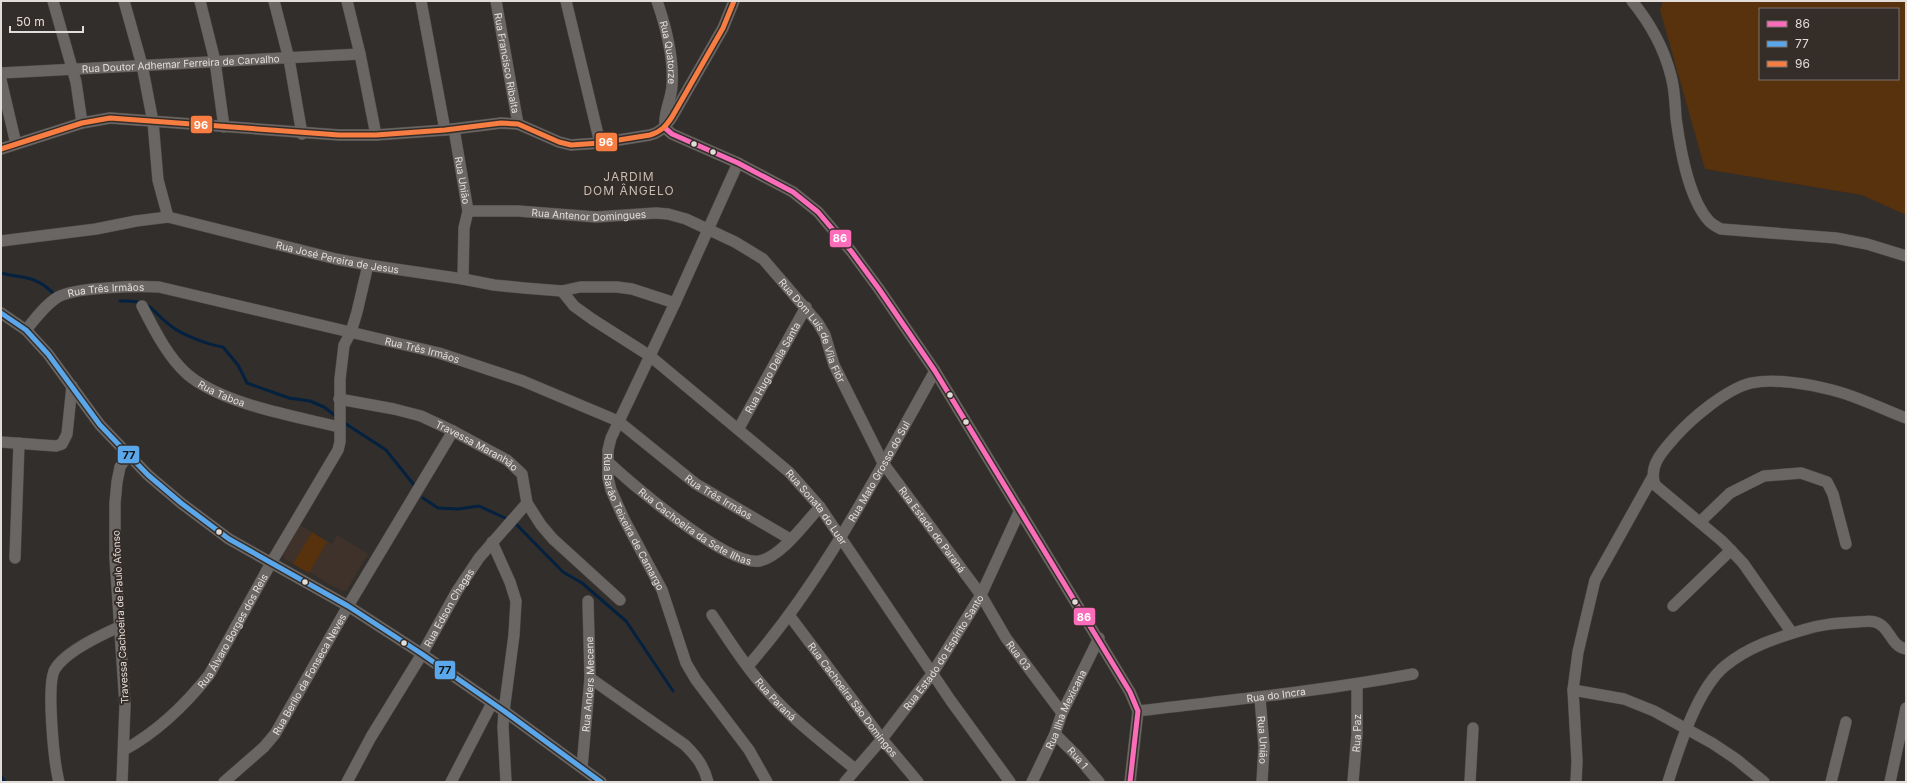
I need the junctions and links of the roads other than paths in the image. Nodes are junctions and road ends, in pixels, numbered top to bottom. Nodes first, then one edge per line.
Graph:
1 (53, 1) edge
2 (124, 1) edge
3 (200, 1) edge
4 (274, 1) edge
5 (347, 1) edge
6 (421, 1) edge
7 (496, 1) edge
8 (566, 1) edge
9 (658, 1) edge
10 (734, 1) edge
11 (1632, 1) edge
12 (360, 54) junction
13 (289, 59) junction
14 (214, 61) junction
15 (142, 65) junction
16 (73, 68) junction
17 (1, 73) edge
18 (1, 80) edge
19 (153, 122) junction
20 (82, 123) junction
21 (518, 124) junction
22 (224, 127) junction
23 (665, 128) junction
24 (450, 129) junction
25 (302, 134) junction
26 (376, 135) junction
27 (600, 143) junction
28 (16, 144) junction
29 (1, 149) edge
30 (738, 163) junction
31 (468, 211) junction
32 (168, 217) junction
33 (708, 228) junction
34 (1, 241) edge
35 (1906, 256) edge
36 (368, 265) junction
37 (463, 279) junction
38 (562, 291) junction
39 (675, 303) junction
40 (142, 306) dead end
41 (806, 307) junction
42 (1, 313) edge
43 (26, 330) junction
44 (351, 332) junction
45 (650, 356) junction
46 (935, 371) junction
47 (72, 386) junction
48 (339, 401) junction
49 (1906, 418) edge
50 (618, 421) junction
51 (339, 425) junction
52 (739, 428) junction
53 (453, 431) junction
54 (1, 442) edge
55 (19, 443) junction
56 (128, 455) junction
57 (608, 462) junction
58 (883, 463) junction
59 (1652, 478) junction
60 (527, 503) junction
61 (820, 507) junction
62 (1020, 510) junction
63 (1700, 522) junction
64 (841, 537) junction
65 (790, 539) junction
66 (492, 542) junction
67 (1846, 544) dead end
68 (1731, 550) junction
69 (15, 558) dead end
70 (271, 563) junction
71 (981, 595) junction
72 (620, 600) dead end
73 (588, 601) dead end
74 (348, 606) junction
75 (1673, 606) dead end
76 (712, 615) dead end
77 (789, 616) junction
78 (119, 626) junction
79 (1792, 633) junction
80 (1099, 638) junction
81 (1906, 649) edge
82 (422, 654) junction
83 (748, 666) junction
84 (932, 674) junction
85 (1413, 674) dead end
86 (590, 678) junction
87 (1357, 684) junction
88 (1573, 690) junction
89 (1260, 698) junction
90 (492, 703) junction
91 (1906, 708) edge
92 (504, 711) junction
93 (1138, 711) junction
94 (1062, 713) junction
95 (1846, 722) dead end
96 (1473, 728) dead end
97 (1687, 728) junction
98 (1055, 734) junction
99 (882, 739) junction
100 (124, 750) junction
101 (582, 767) junction
102 (855, 769) junction
103 (1757, 780) edge
104 (597, 781) edge
105 (59, 782) edge
106 (122, 782) edge
107 (224, 782) edge
108 (347, 782) edge
109 (450, 782) edge
110 (506, 782) edge
111 (708, 782) edge
112 (767, 782) edge
113 (845, 782) edge
114 (918, 782) edge
115 (1010, 782) edge
116 (1032, 782) edge
117 (1099, 782) edge
118 (1130, 782) edge
119 (1262, 782) edge
120 (1353, 782) edge
121 (1470, 782) edge
122 (1576, 782) edge
123 (1668, 782) edge
124 (1831, 782) edge
125 (1890, 782) edge

1 - 16 street
2 - 15 street
3 - 14 street
4 - 13 street
5 - 12 street
6 - 24 street, Rua União
7 - 21 street, Rua Francisco Ribalta
8 - 27 street
9 - 23 street, Rua Quatorze
10 - 23 street
11 - 35 street
12 - 13 street, Rua Doutor Adhemar Ferreira de Carvalho
12 - 26 street
13 - 14 street, Rua Doutor Adhemar Ferreira de Carvalho
13 - 25 street
14 - 15 street, Rua Doutor Adhemar Ferreira de Carvalho
14 - 22 street
15 - 16 street, Rua Doutor Adhemar Ferreira de Carvalho
15 - 19 street
16 - 17 street, Rua Doutor Adhemar Ferreira de Carvalho
16 - 20 street
18 - 28 street
19 - 20 street
19 - 22 street
19 - 32 street
20 - 28 street
21 - 24 street
21 - 27 street
22 - 25 street
23 - 27 street
23 - 30 street
24 - 26 street
24 - 31 street, Rua União
25 - 26 street
28 - 29 street
30 - 33 street, Rua Barão Teixeira de Camargo
30 - 46 street
31 - 33 street, Rua Antenor Domingues
31 - 37 street, Rua União
32 - 34 street, Rua José Pereira de Jesus
32 - 36 street, Rua José Pereira de Jesus
33 - 39 street, Rua Barão Teixeira de Camargo
33 - 41 street, Rua Dom Luís de Vila Flôr
36 - 37 street, Rua José Pereira de Jesus
36 - 44 street
37 - 38 street, Rua José Pereira de Jesus
38 - 39 street, Rua José Pereira de Jesus
38 - 45 street, Rua Sonata do Luar
39 - 45 street, Rua Barão Teixeira de Camargo
40 - 51 street, Rua Taboa
41 - 52 street, Rua Hugo Della Santa
41 - 58 street, Rua Dom Luís de Vila Flôr
42 - 43 street
43 - 44 street, Rua Três Irmãos
43 - 47 street
44 - 48 street
44 - 50 street, Rua Três Irmãos
45 - 50 street, Rua Barão Teixeira de Camargo
45 - 52 street, Rua Sonata do Luar
46 - 58 street, Rua Mato Grosso do Sul
46 - 62 street
47 - 55 street
47 - 56 street
48 - 51 street, Rua Álvaro Borges dos Reis
48 - 53 street, Travessa Maranhão
49 - 59 street
50 - 57 street, Rua Barão Teixeira de Camargo
50 - 65 street, Rua Três Irmãos
51 - 70 street, Rua Álvaro Borges dos Reis
52 - 61 street, Rua Sonata do Luar
53 - 60 street, Travessa Maranhão
53 - 74 street, Rua Berilo da Fonseca Neves
54 - 55 street
55 - 69 street
56 - 70 street
56 - 78 street, Travessa Cachoeira de Paulo Afonso
57 - 65 street, Rua Cachoeira da Sete Ilhas
57 - 112 street, Rua Barão Teixeira de Camargo
58 - 64 street, Rua Mato Grosso do Sul
58 - 71 street, Rua Estado do Paraná
59 - 63 street
59 - 88 street
60 - 66 street, Rua Edson Chagas
60 - 72 street, Travessa Maranhão
61 - 64 street, Rua Sonata do Luar
61 - 65 street, Rua Cachoeira da Sete Ilhas
62 - 71 street, Rua Estado do Espírito Santo
62 - 80 street
63 - 67 street
63 - 68 street
64 - 77 street, Rua Mato Grosso do Sul
64 - 84 street, Rua Sonata do Luar
66 - 82 street, Rua Edson Chagas
66 - 92 street
68 - 75 street
68 - 79 street
70 - 74 street
70 - 100 street, Rua Álvaro Borges dos Reis
71 - 84 street, Rua Estado do Espírito Santo
71 - 94 street, Rua 03
73 - 86 street, Rua Anders Mecene
74 - 82 street
74 - 107 street, Rua Berilo da Fonseca Neves
76 - 83 street, Rua Paraná
77 - 83 street, Rua Mato Grosso do Sul
77 - 99 street, Rua Cachoeira São Domingos
78 - 100 street, Travessa Cachoeira de Paulo Afonso
78 - 105 street
79 - 81 street
79 - 97 street
80 - 93 street
80 - 94 street, Rua Ilha Mexicana
82 - 90 street
82 - 108 street, Rua Edson Chagas
83 - 102 street, Rua Paraná
84 - 99 street, Rua Estado do Espírito Santo
84 - 115 street, Rua Sonata do Luar
85 - 87 street, Rua do Incra
86 - 101 street, Rua Anders Mecene
86 - 111 street
87 - 89 street, Rua do Incra
87 - 120 street, Rua Paz
88 - 97 street
88 - 122 street
89 - 93 street, Rua do Incra
89 - 119 street, Rua União
90 - 92 street
90 - 109 street
91 - 125 street
92 - 101 street
92 - 110 street
93 - 118 street
94 - 98 street, Rua Ilha Mexicana
95 - 124 street
96 - 121 street
97 - 103 street
97 - 123 street
98 - 116 street, Rua Ilha Mexicana
98 - 117 street, Rua 1
99 - 102 street, Rua Estado do Espírito Santo
99 - 114 street, Rua Cachoeira São Domingos
100 - 106 street, Travessa Cachoeira de Paulo Afonso
101 - 104 street
102 - 113 street, Rua Estado do Espírito Santo

